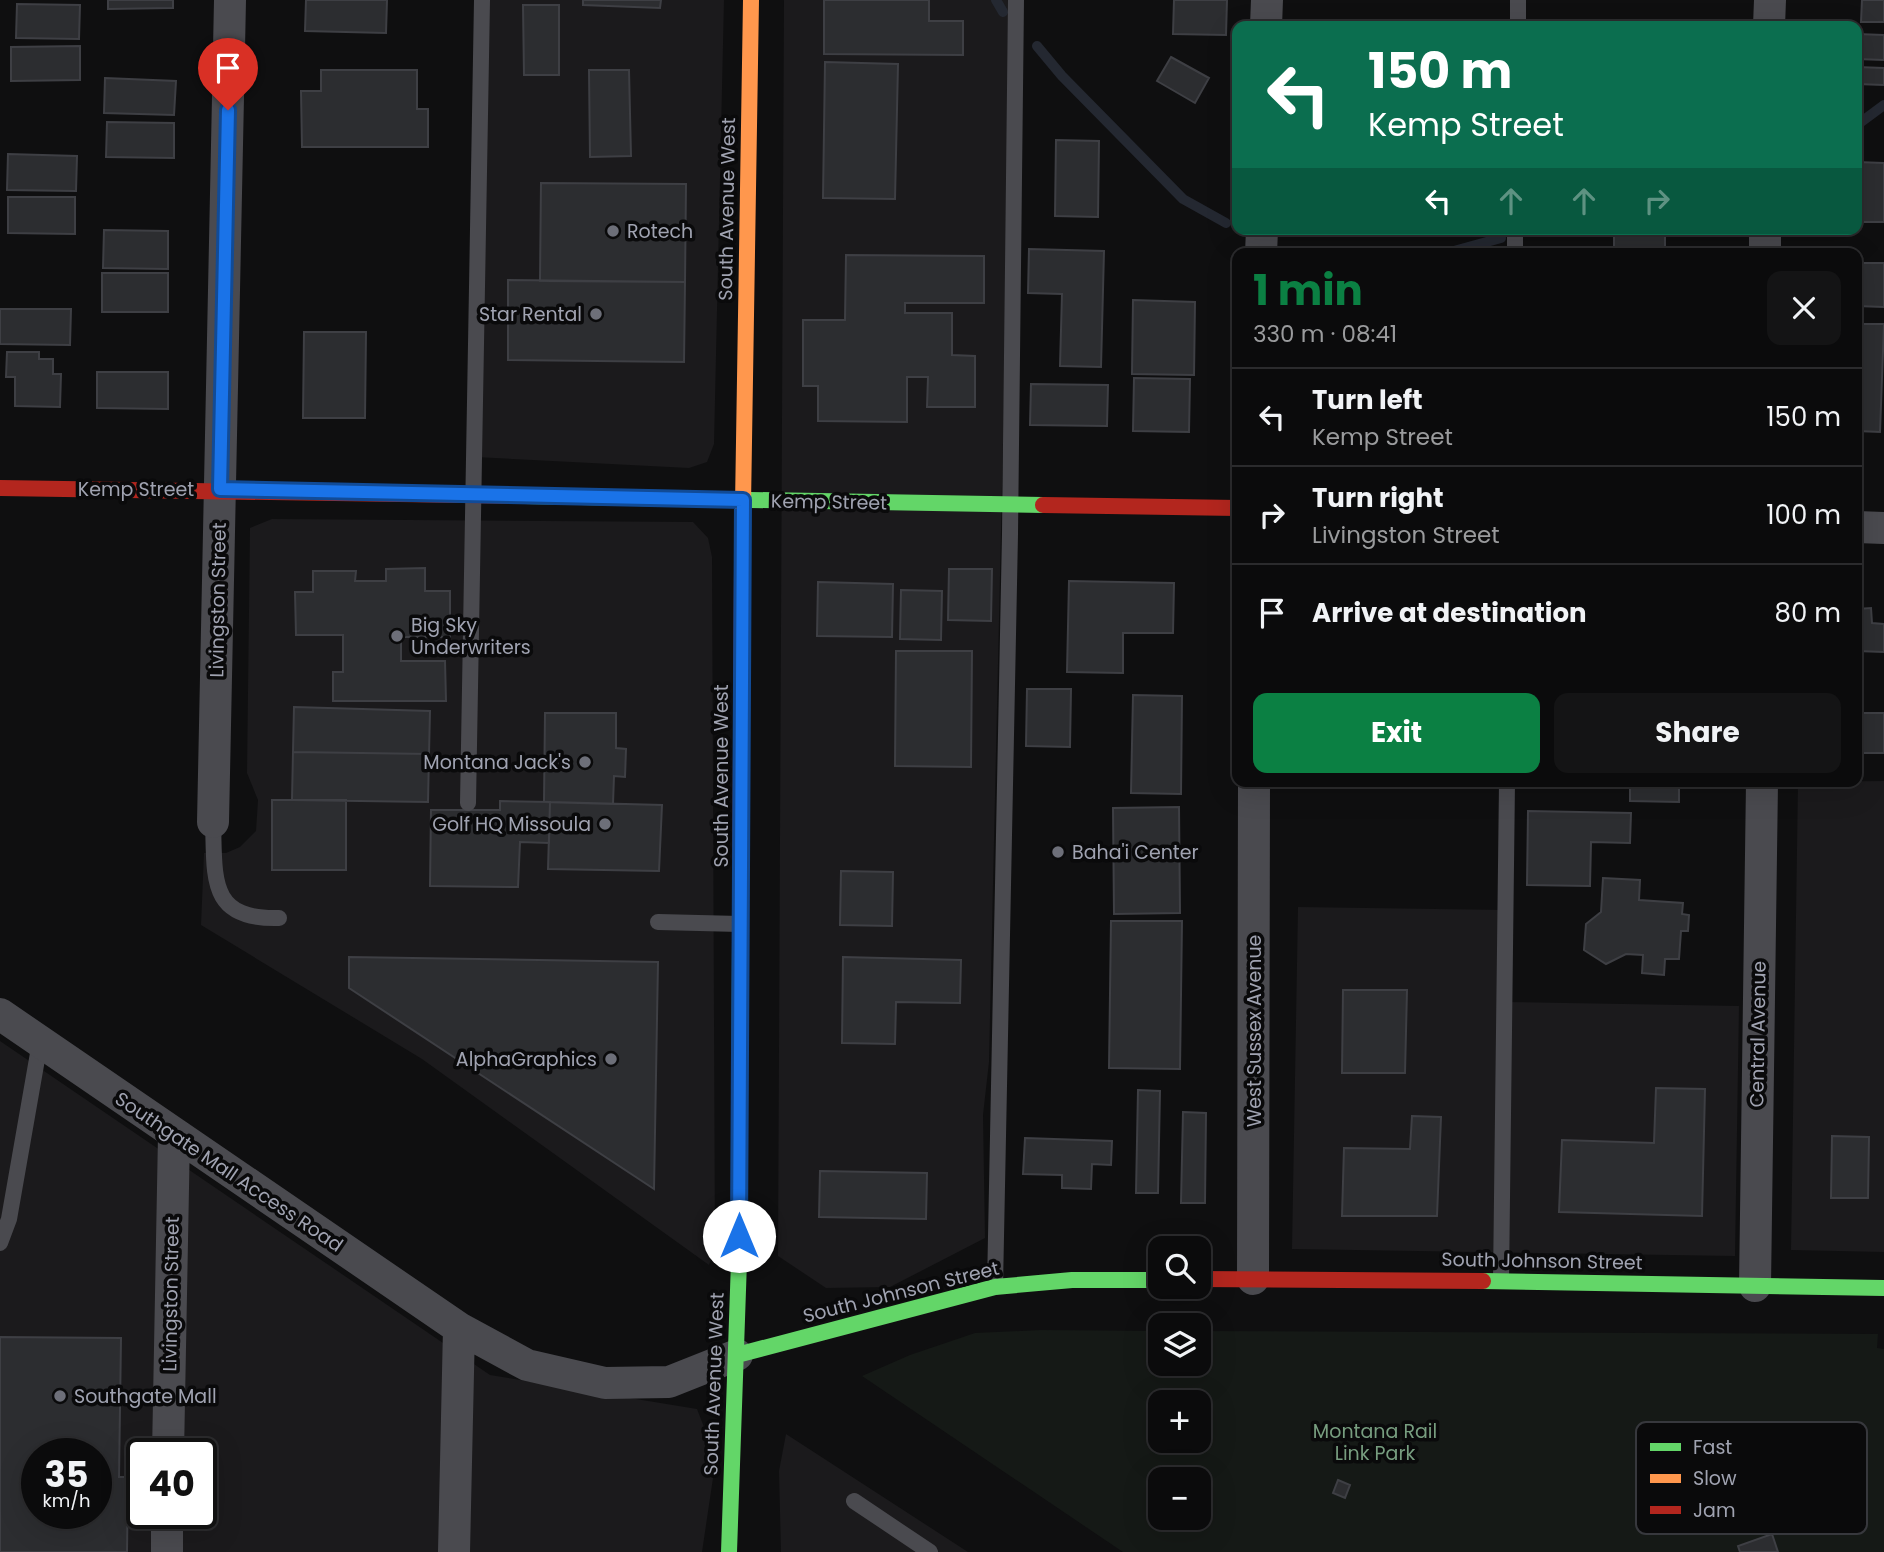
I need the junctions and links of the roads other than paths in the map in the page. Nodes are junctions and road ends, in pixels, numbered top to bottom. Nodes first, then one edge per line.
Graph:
1 (230, 0) edge
2 (482, 0) edge
3 (751, 0) edge
4 (1016, 0) edge
5 (1267, 0) edge
6 (1518, 0) edge
7 (1770, 0) edge
8 (1266, 21) edge
9 (1518, 21) edge
10 (1769, 21) edge
11 (0, 488) edge
12 (220, 489) junction
13 (474, 494) junction
14 (743, 500) junction
15 (1008, 504) junction
16 (1232, 508) edge
17 (1862, 527) edge
18 (1884, 528) edge
19 (1254, 787) edge
20 (1507, 787) edge
21 (1762, 787) edge
22 (468, 803) dead end
23 (213, 822) joint
24 (279, 918) dead end
25 (659, 922) dead end
26 (742, 924) junction
27 (0, 1014) edge
28 (40, 1042) junction
29 (174, 1135) junction
30 (0, 1243) edge
31 (1148, 1279) edge
32 (1211, 1279) edge
33 (1252, 1279) junction
34 (1501, 1281) junction
35 (1755, 1286) junction
36 (995, 1287) junction
37 (1884, 1288) edge
38 (459, 1328) junction
39 (737, 1355) junction
40 (168, 1438) edge
41 (854, 1501) dead end
42 (167, 1529) edge
43 (167, 1552) edge
44 (454, 1552) edge
45 (729, 1552) edge
46 (929, 1552) edge

1 - 12 street, Livingston Street
2 - 13 lane
3 - 14 street, South Avenue West
4 - 15 lane
5 - 8 street
6 - 9 lane
7 - 10 street
11 - 12 street, Kemp Street
12 - 13 street, Kemp Street
12 - 23 street, Livingston Street
13 - 14 street, Kemp Street
13 - 22 lane
14 - 15 street, Kemp Street
14 - 26 street, South Avenue West
15 - 16 street, Kemp Street
15 - 36 lane
17 - 18 street
19 - 33 street, West Sussex Avenue
20 - 34 lane
21 - 35 street, Central Avenue
23 - 24 lane
25 - 26 lane
26 - 39 street, South Avenue West
27 - 28 street, Southgate Mall Access Road
28 - 29 street, Southgate Mall Access Road
28 - 30 lane
29 - 38 street, Southgate Mall Access Road
29 - 40 street, Livingston Street
31 - 36 street, South Johnson Street
32 - 33 street, South Johnson Street
33 - 34 street, South Johnson Street
34 - 35 street, South Johnson Street
35 - 37 street, South Johnson Street
36 - 39 street, South Johnson Street
38 - 39 street, Southgate Mall Access Road
38 - 44 street
39 - 45 street, South Avenue West
41 - 46 lane
42 - 43 street

